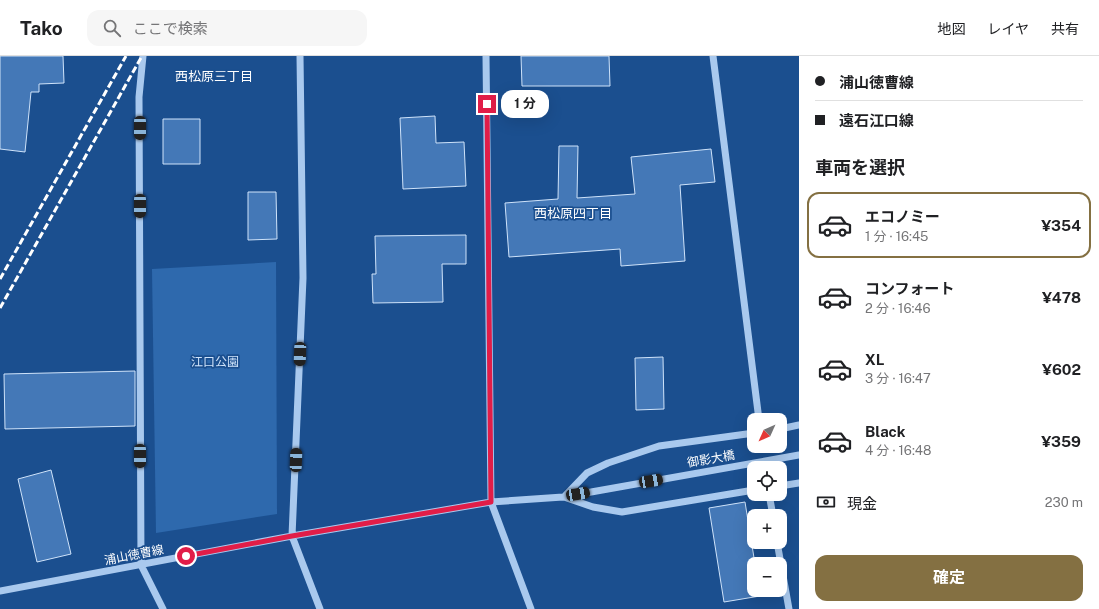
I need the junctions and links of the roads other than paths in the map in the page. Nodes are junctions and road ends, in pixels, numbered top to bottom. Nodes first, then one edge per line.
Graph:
1 (143, 56) edge
2 (300, 56) edge
3 (486, 56) edge
4 (713, 56) edge
5 (758, 413) edge
6 (799, 425) edge
7 (787, 428) edge
8 (747, 434) edge
9 (799, 455) edge
10 (651, 481) joint
11 (799, 483) edge
12 (787, 485) edge
13 (747, 491) edge
14 (563, 497) junction
15 (491, 502) junction
16 (292, 536) junction
17 (778, 549) edge
18 (141, 565) junction
19 (0, 591) edge
20 (163, 609) edge
21 (320, 609) edge
22 (531, 609) edge
23 (789, 609) edge

1 - 18 street
2 - 16 street
3 - 15 street
4 - 5 street
6 - 7 street
8 - 14 street
9 - 10 street, 御影大橋
10 - 14 street, 浦山徳曹線
11 - 12 street
13 - 14 street
14 - 15 street, 浦山徳曹線
15 - 16 street, 浦山徳曹線
15 - 22 street
16 - 18 street, 浦山徳曹線
16 - 21 street
17 - 23 street
18 - 19 street, 浦山徳曹線
18 - 20 street

